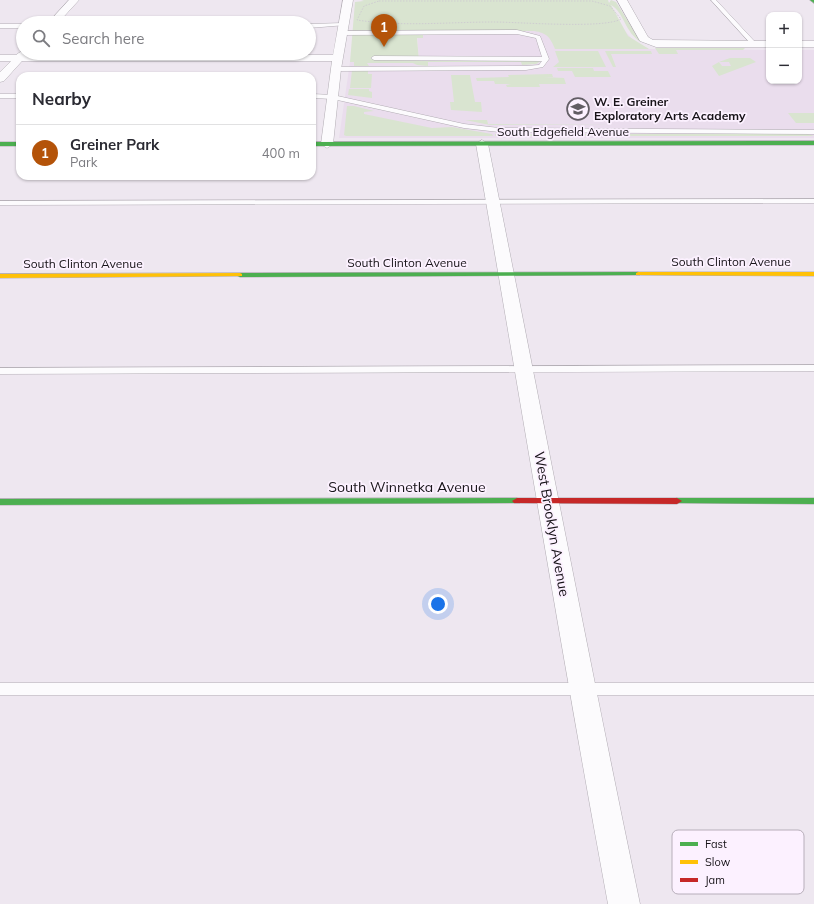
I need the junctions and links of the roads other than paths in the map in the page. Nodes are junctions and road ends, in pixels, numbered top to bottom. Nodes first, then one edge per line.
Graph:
1 (74, 0) edge
2 (348, 0) edge
3 (622, 0) edge
4 (713, 0) edge
5 (59, 16) edge
6 (0, 26) edge
7 (16, 26) edge
8 (316, 27) edge
9 (343, 29) junction
10 (754, 44) junction
11 (766, 44) edge
12 (802, 44) edge
13 (814, 44) edge
14 (16, 56) edge
15 (0, 58) edge
16 (374, 58) dead end
17 (546, 58) junction
18 (406, 59) junction
19 (17, 60) edge
20 (202, 60) edge
21 (337, 63) junction
22 (407, 68) junction
23 (0, 78) edge
24 (0, 96) edge
25 (16, 96) edge
26 (316, 96) edge
27 (333, 97) junction
28 (814, 132) edge
29 (814, 143) edge
30 (0, 144) edge
31 (16, 144) edge
32 (316, 144) edge
33 (327, 144) junction
34 (482, 144) junction
35 (493, 201) junction
36 (814, 201) edge
37 (0, 203) edge
38 (506, 274) junction
39 (814, 274) edge
40 (0, 276) edge
41 (814, 368) edge
42 (524, 369) junction
43 (0, 371) edge
44 (549, 501) junction
45 (814, 501) edge
46 (0, 502) edge
47 (581, 688) junction
48 (0, 689) edge
49 (814, 689) edge
50 (624, 904) edge

1 - 5 street
2 - 9 street
3 - 10 street
4 - 10 lane
6 - 7 lane
8 - 9 lane
9 - 17 lane
9 - 21 street
10 - 11 street
12 - 13 street
14 - 15 street
16 - 18 lane
17 - 18 lane
17 - 22 lane
18 - 22 lane
19 - 23 street
20 - 21 street
21 - 22 lane
21 - 27 street
24 - 25 lane
26 - 27 lane
27 - 28 lane
27 - 33 street
29 - 34 street, South Edgefield Avenue
30 - 31 street
32 - 33 street, South Edgefield Avenue
33 - 34 street, South Edgefield Avenue
34 - 35 street, West Brooklyn Avenue
35 - 36 lane
35 - 37 lane
35 - 38 street, West Brooklyn Avenue
38 - 39 street, South Clinton Avenue
38 - 40 street, South Clinton Avenue
38 - 42 street, West Brooklyn Avenue
41 - 42 lane
42 - 43 lane
42 - 44 street, West Brooklyn Avenue
44 - 45 street, South Winnetka Avenue
44 - 46 street, South Winnetka Avenue
44 - 47 street, West Brooklyn Avenue
47 - 48 lane
47 - 49 lane
47 - 50 street, West Brooklyn Avenue

